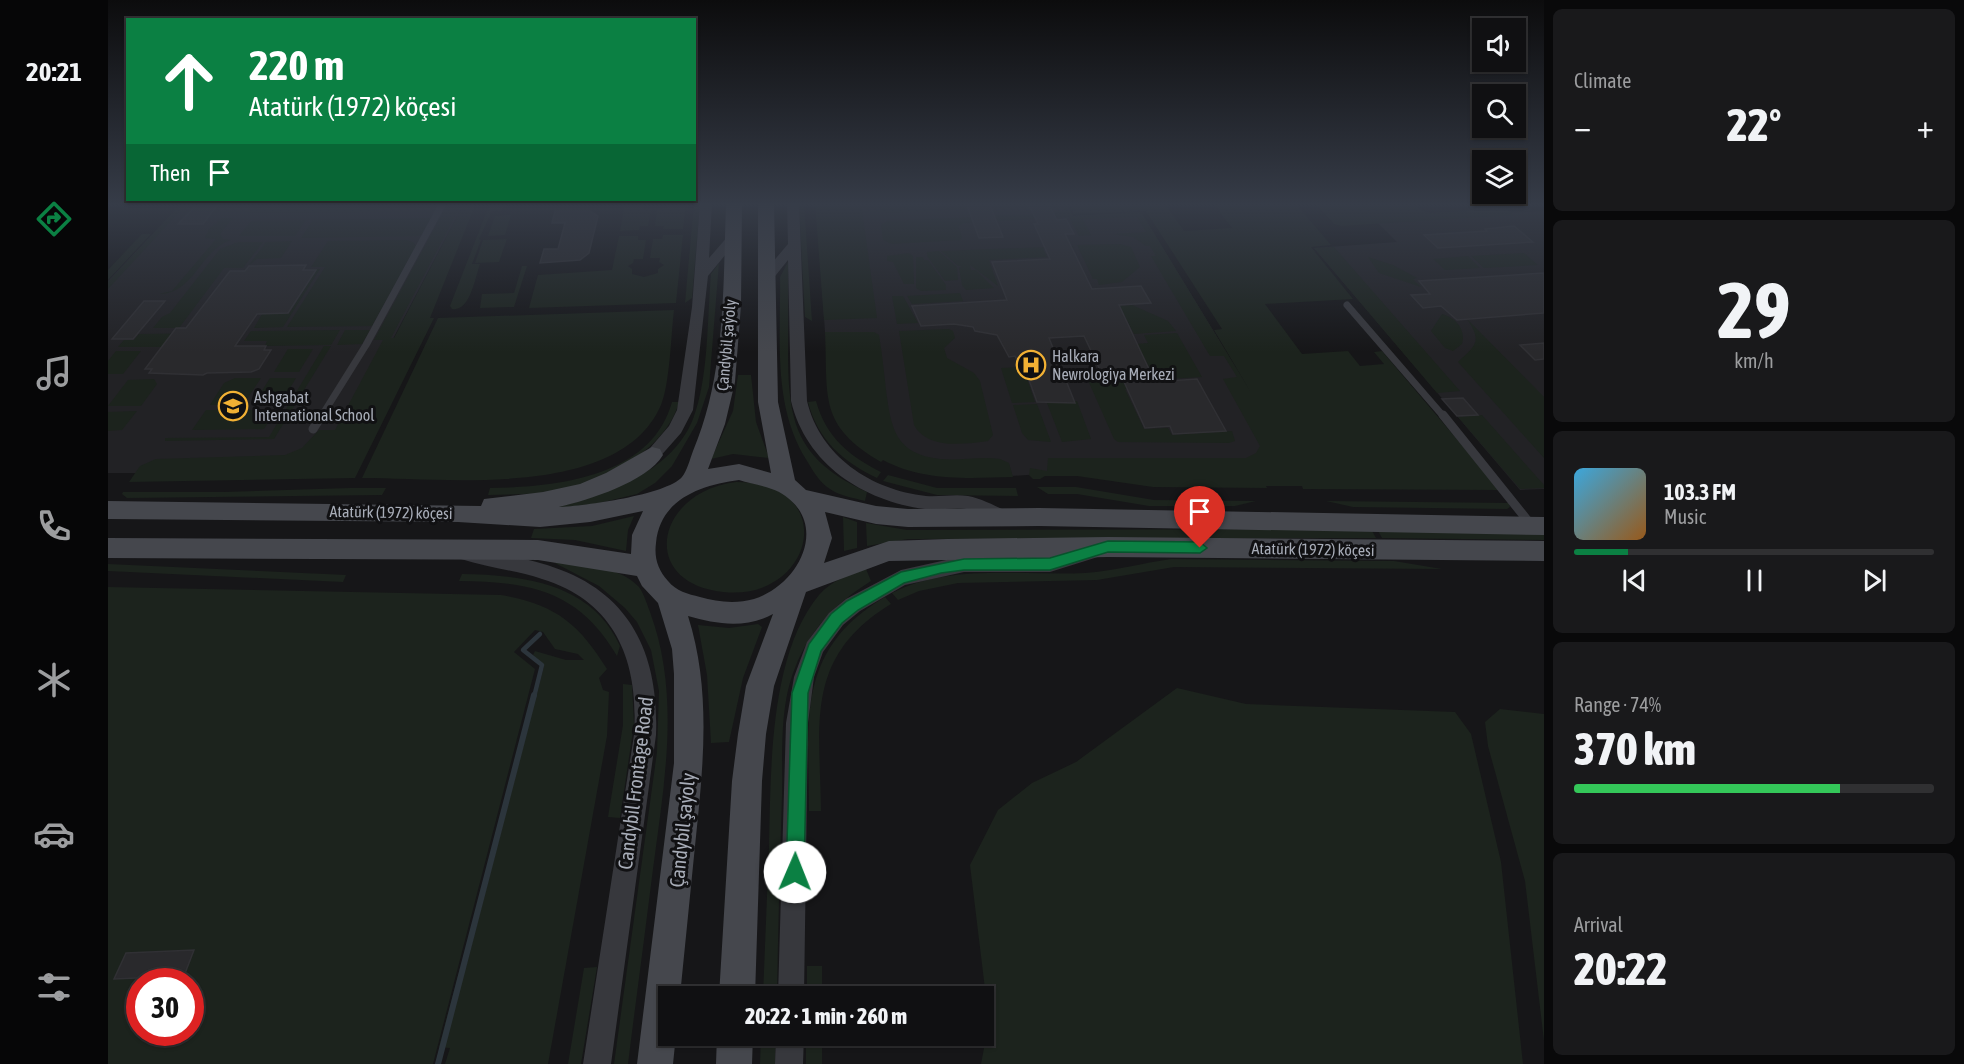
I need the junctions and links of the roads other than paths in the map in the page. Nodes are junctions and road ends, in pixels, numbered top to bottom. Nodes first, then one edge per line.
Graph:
1 (416, 253) edge
2 (703, 253) edge
3 (720, 253) edge
4 (732, 253) edge
5 (767, 253) edge
6 (788, 253) edge
7 (796, 253) edge
8 (702, 274) junction
9 (767, 277) junction
10 (1347, 305) dead end
11 (313, 429) dead end
12 (652, 455) joint
13 (691, 482) junction
14 (784, 483) junction
15 (670, 495) junction
16 (804, 498) junction
17 (108, 510) edge
18 (458, 513) junction
19 (1005, 518) junction
20 (1538, 526) edge
21 (1108, 546) junction
22 (108, 548) edge
23 (452, 550) junction
24 (1544, 551) edge
25 (645, 567) junction
26 (797, 587) junction
27 (669, 597) junction
28 (737, 986) edge
29 (791, 986) edge
30 (735, 1046) edge
31 (790, 1046) edge
32 (597, 1064) edge
33 (655, 1064) edge
34 (734, 1064) edge
35 (789, 1064) edge

1 - 11 lane
2 - 8 street
3 - 8 street
4 - 13 main road, Çandybil şaýoly
5 - 9 main road
6 - 9 street
7 - 19 street
8 - 12 street
9 - 14 main road
10 - 20 lane
12 - 18 main road
13 - 14 main road
13 - 15 main road
14 - 16 main road
15 - 18 main road, Atatürk (1972) köçesi
15 - 25 main road
16 - 19 main road, Atatürk (1972) köçesi
16 - 26 main road
17 - 18 main road, Atatürk (1972) köçesi
19 - 20 main road, Atatürk (1972) köçesi
21 - 24 main road, Atatürk (1972) köçesi
21 - 26 main road, Atatürk (1972) köçesi
21 - 29 street
22 - 23 main road
23 - 25 main road
23 - 32 street, Candybil Frontage Road
25 - 27 main road
26 - 27 main road
26 - 28 main road
27 - 33 main road, Çandybil şaýoly
30 - 34 main road
31 - 35 street

